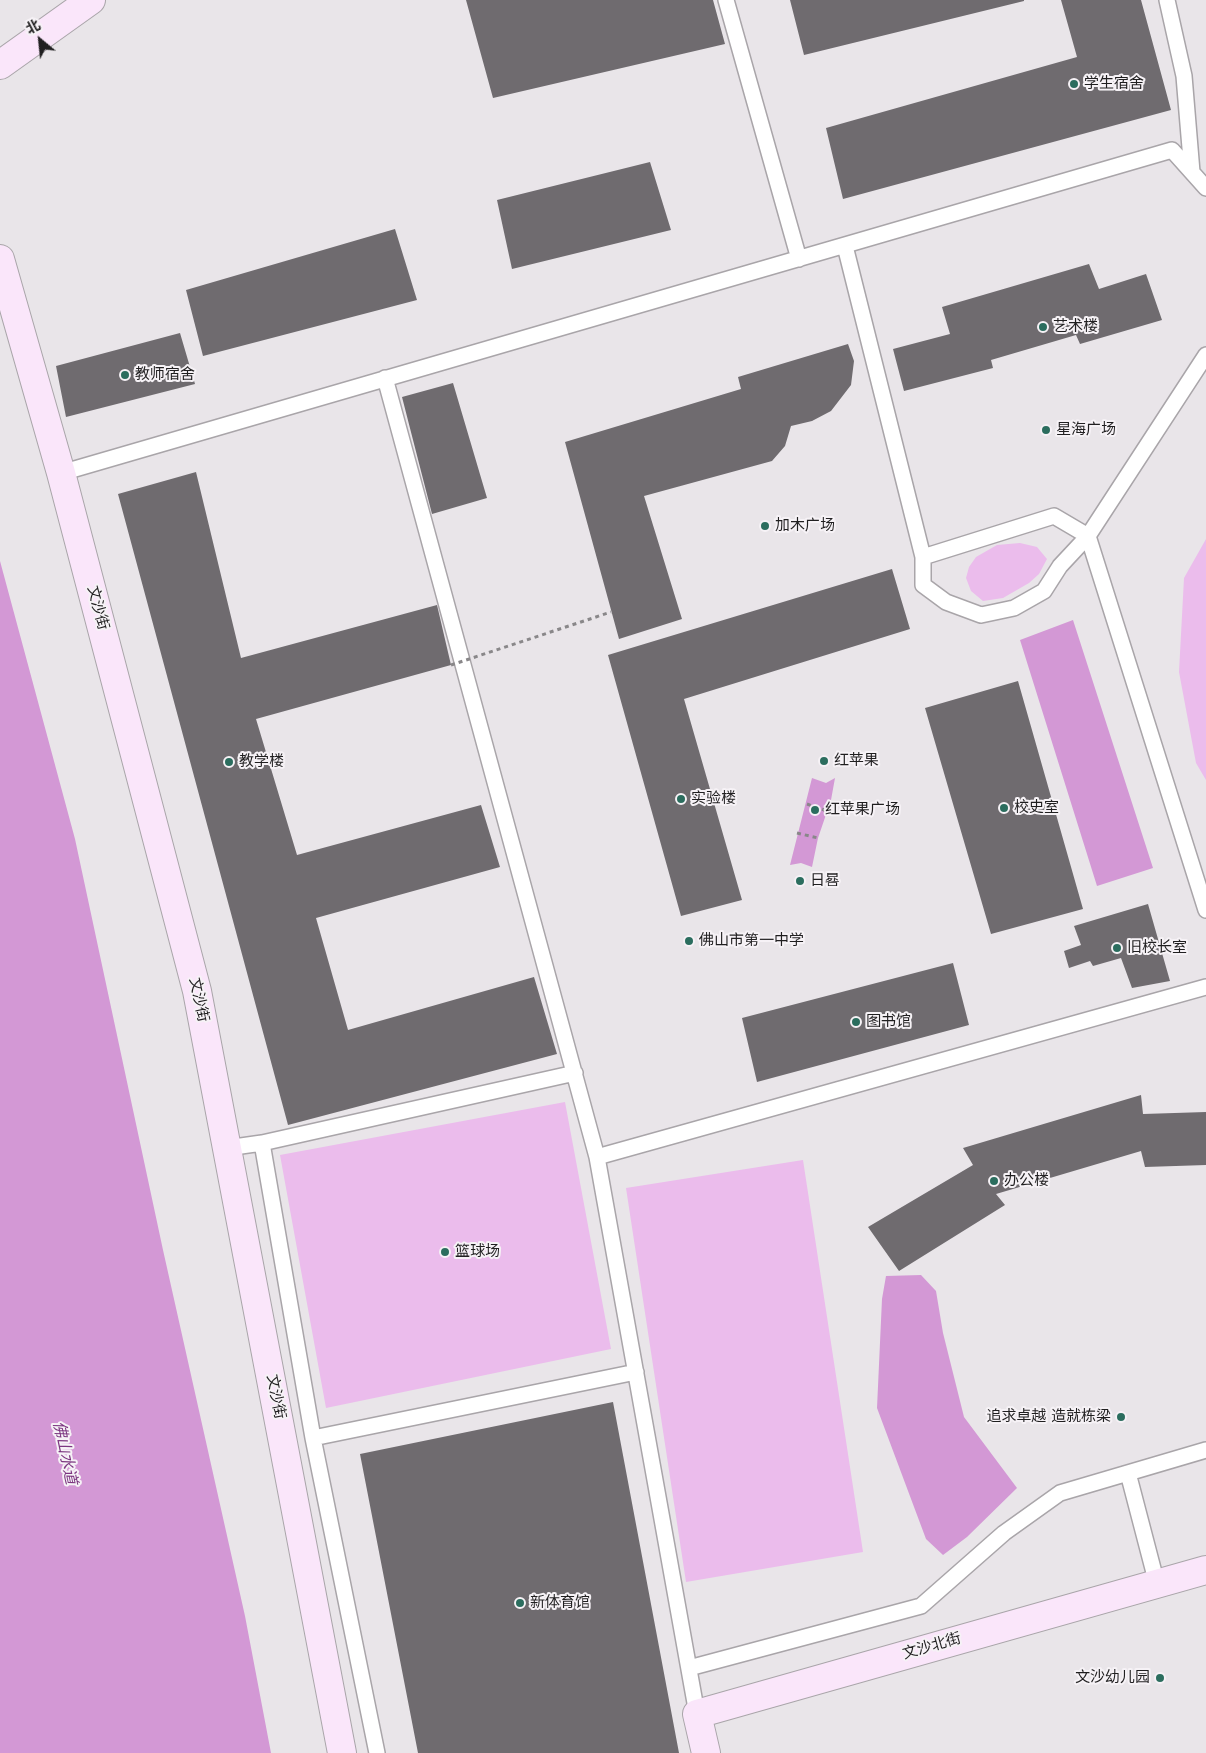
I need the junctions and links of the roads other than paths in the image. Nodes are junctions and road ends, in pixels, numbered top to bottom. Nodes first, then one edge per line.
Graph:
1 (92, 0) edge
2 (726, 0) edge
3 (1167, 0) edge
4 (0, 65) edge
5 (1192, 172) junction
6 (1206, 188) edge
7 (845, 246) junction
8 (0, 259) edge
9 (799, 260) junction
10 (1206, 355) edge
11 (384, 378) junction
12 (61, 473) junction
13 (1088, 536) junction
14 (923, 557) junction
15 (1206, 910) edge
16 (1206, 987) edge
17 (575, 1073) junction
18 (262, 1143) junction
19 (227, 1148) junction
20 (597, 1157) junction
21 (636, 1372) junction
22 (313, 1438) junction
23 (1206, 1450) edge
24 (1128, 1473) junction
25 (1206, 1570) edge
26 (1157, 1584) junction
27 (689, 1668) junction
28 (697, 1714) junction
29 (342, 1753) edge
30 (376, 1753) edge
31 (706, 1753) edge

1 - 4 street
2 - 9 lane
3 - 5 lane
5 - 6 lane
5 - 7 lane
7 - 9 lane
7 - 14 lane
8 - 12 street, 文沙街
9 - 11 lane
10 - 13 lane
11 - 12 lane
11 - 17 lane
12 - 19 street, 文沙街
13 - 14 lane
13 - 14 lane
13 - 15 lane
16 - 20 lane
17 - 18 lane
17 - 20 lane
18 - 19 lane
18 - 22 lane
19 - 29 street, 文沙街
20 - 21 lane
21 - 22 lane
21 - 27 lane
22 - 30 lane
23 - 24 lane
24 - 26 lane
24 - 27 lane
25 - 26 street, 文沙北街
26 - 28 street, 文沙北街
27 - 28 lane
28 - 31 street

